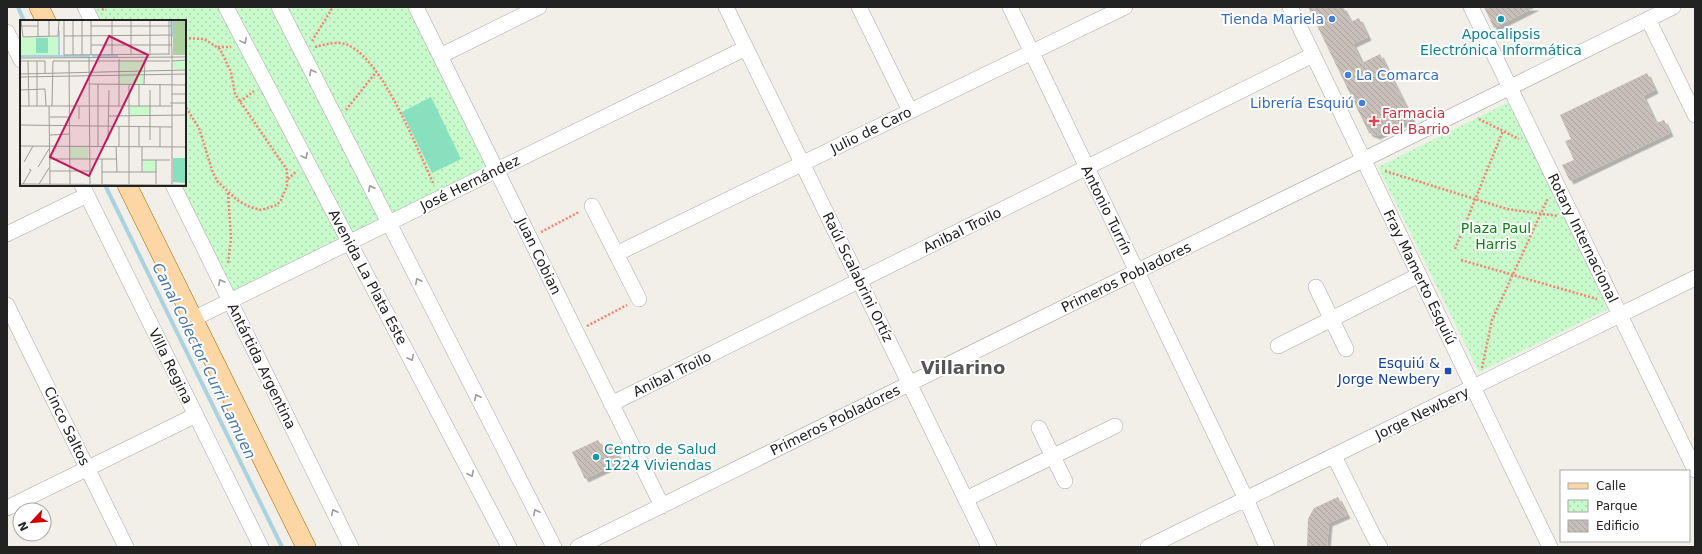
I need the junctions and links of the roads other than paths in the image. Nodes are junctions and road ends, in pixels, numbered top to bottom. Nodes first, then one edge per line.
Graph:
1 (39, 7) edge
2 (85, 7) edge
3 (226, 7) edge
4 (279, 7) edge
5 (416, 7) edge
6 (540, 7) edge
7 (726, 7) edge
8 (859, 7) edge
9 (1010, 7) edge
10 (1125, 7) edge
11 (1290, 7) edge
12 (1471, 7) edge
13 (1673, 7) edge
14 (1648, 19) junction
15 (46, 20) edge
16 (92, 20) edge
17 (7, 32) edge
18 (746, 48) junction
19 (1031, 52) junction
20 (1313, 55) junction
21 (440, 56) junction
22 (20, 58) edge
23 (1510, 88) junction
24 (910, 112) junction
25 (1695, 115) edge
26 (1364, 160) junction
27 (802, 163) junction
28 (1087, 168) junction
29 (497, 170) junction
30 (127, 186) edge
31 (172, 186) edge
32 (85, 190) edge
33 (592, 206) road end
34 (388, 223) junction
35 (7, 234) edge
36 (350, 242) junction
37 (616, 254) junction
38 (1137, 272) junction
39 (1419, 275) junction
40 (1695, 278) edge
41 (860, 281) junction
42 (1316, 287) dead end
43 (639, 299) road end
44 (230, 301) junction
45 (7, 305) edge
46 (1620, 315) junction
47 (193, 319) junction
48 (1330, 319) junction
49 (1278, 346) dead end
50 (1346, 349) dead end
51 (910, 383) junction
52 (1474, 388) junction
53 (611, 404) junction
54 (196, 415) junction
55 (1115, 426) dead end
56 (1039, 428) dead end
57 (1053, 456) junction
58 (1334, 456) junction
59 (88, 469) junction
60 (1695, 470) edge
61 (1065, 481) dead end
62 (966, 499) junction
63 (1246, 499) junction
64 (662, 506) junction
65 (7, 508) edge
66 (126, 547) edge
67 (261, 547) edge
68 (306, 547) edge
69 (351, 547) edge
70 (509, 547) edge
71 (554, 547) edge
72 (578, 547) edge
73 (990, 547) edge
74 (1148, 547) edge
75 (1267, 547) edge
76 (1380, 547) edge
77 (1550, 547) edge

1 - 15 main road
2 - 16 street
3 -> 36 street, Avenida La Plata Este
34 -> 4 street
5 - 21 street, Juan Cobian
6 - 21 street
7 - 18 street, Raúl Scalabrini Ortíz
8 - 24 street
9 - 19 street, Antonio Turrín
10 - 19 street, Julio de Caro
11 - 20 street, Fray Mamerto Esquiú
12 - 23 street, Rotary Internacional
13 - 14 street, Primeros Pobladores
14 - 23 street, Primeros Pobladores
14 - 25 street
17 - 22 street
18 - 27 street, Raúl Scalabrini Ortíz
18 - 29 street, José Hernández
19 - 24 street, Julio de Caro
19 - 28 street, Antonio Turrín
20 - 26 street, Fray Mamerto Esquiú
20 - 28 street, Anibal Troilo
21 - 29 street, Juan Cobian
23 - 26 street, Primeros Pobladores
23 - 46 street, Rotary Internacional
24 - 27 street, Julio de Caro
26 - 38 street, Primeros Pobladores
26 - 39 street, Fray Mamerto Esquiú
27 - 37 street, Julio de Caro
27 - 41 street, Raúl Scalabrini Ortíz
28 - 38 street, Antonio Turrín
28 - 41 street, Anibal Troilo
29 - 34 street, José Hernández
29 - 53 street, Juan Cobian
30 - 47 main road
44 -> 31 street, Antártida Argentina
32 - 35 street
32 - 54 street, Villa Regina
33 - 37 street
34 - 36 street, José Hernández
71 -> 34 street
36 - 44 street, José Hernández
36 -> 70 street, Avenida La Plata Este
37 - 43 street
38 - 51 street, Primeros Pobladores
38 - 63 street, Antonio Turrín
39 - 48 street
39 - 52 street, Fray Mamerto Esquiú
40 - 46 street, Jorge Newbery
41 - 51 street, Raúl Scalabrini Ortíz
41 - 53 street, Anibal Troilo
42 - 48 street
44 - 47 street, José Hernández
69 -> 44 street, Antártida Argentina
45 - 59 street, Cinco Saltos
46 - 52 street, Jorge Newbery
46 - 60 street, Rotary Internacional
47 - 68 main road
48 - 49 street
48 - 50 street
51 - 62 street, Raúl Scalabrini Ortíz
51 - 64 street, Primeros Pobladores
52 - 58 street, Jorge Newbery
52 - 77 street, Fray Mamerto Esquiú
53 - 64 street, Juan Cobian
54 - 59 street
54 - 67 street, Villa Regina
55 - 57 street
56 - 57 street
57 - 61 street
57 - 62 street
58 - 63 street, Jorge Newbery
58 - 76 street
59 - 65 street
59 - 66 street, Cinco Saltos
62 - 73 street, Raúl Scalabrini Ortíz
63 - 74 street, Jorge Newbery
63 - 75 street, Antonio Turrín
64 - 72 street, Primeros Pobladores

